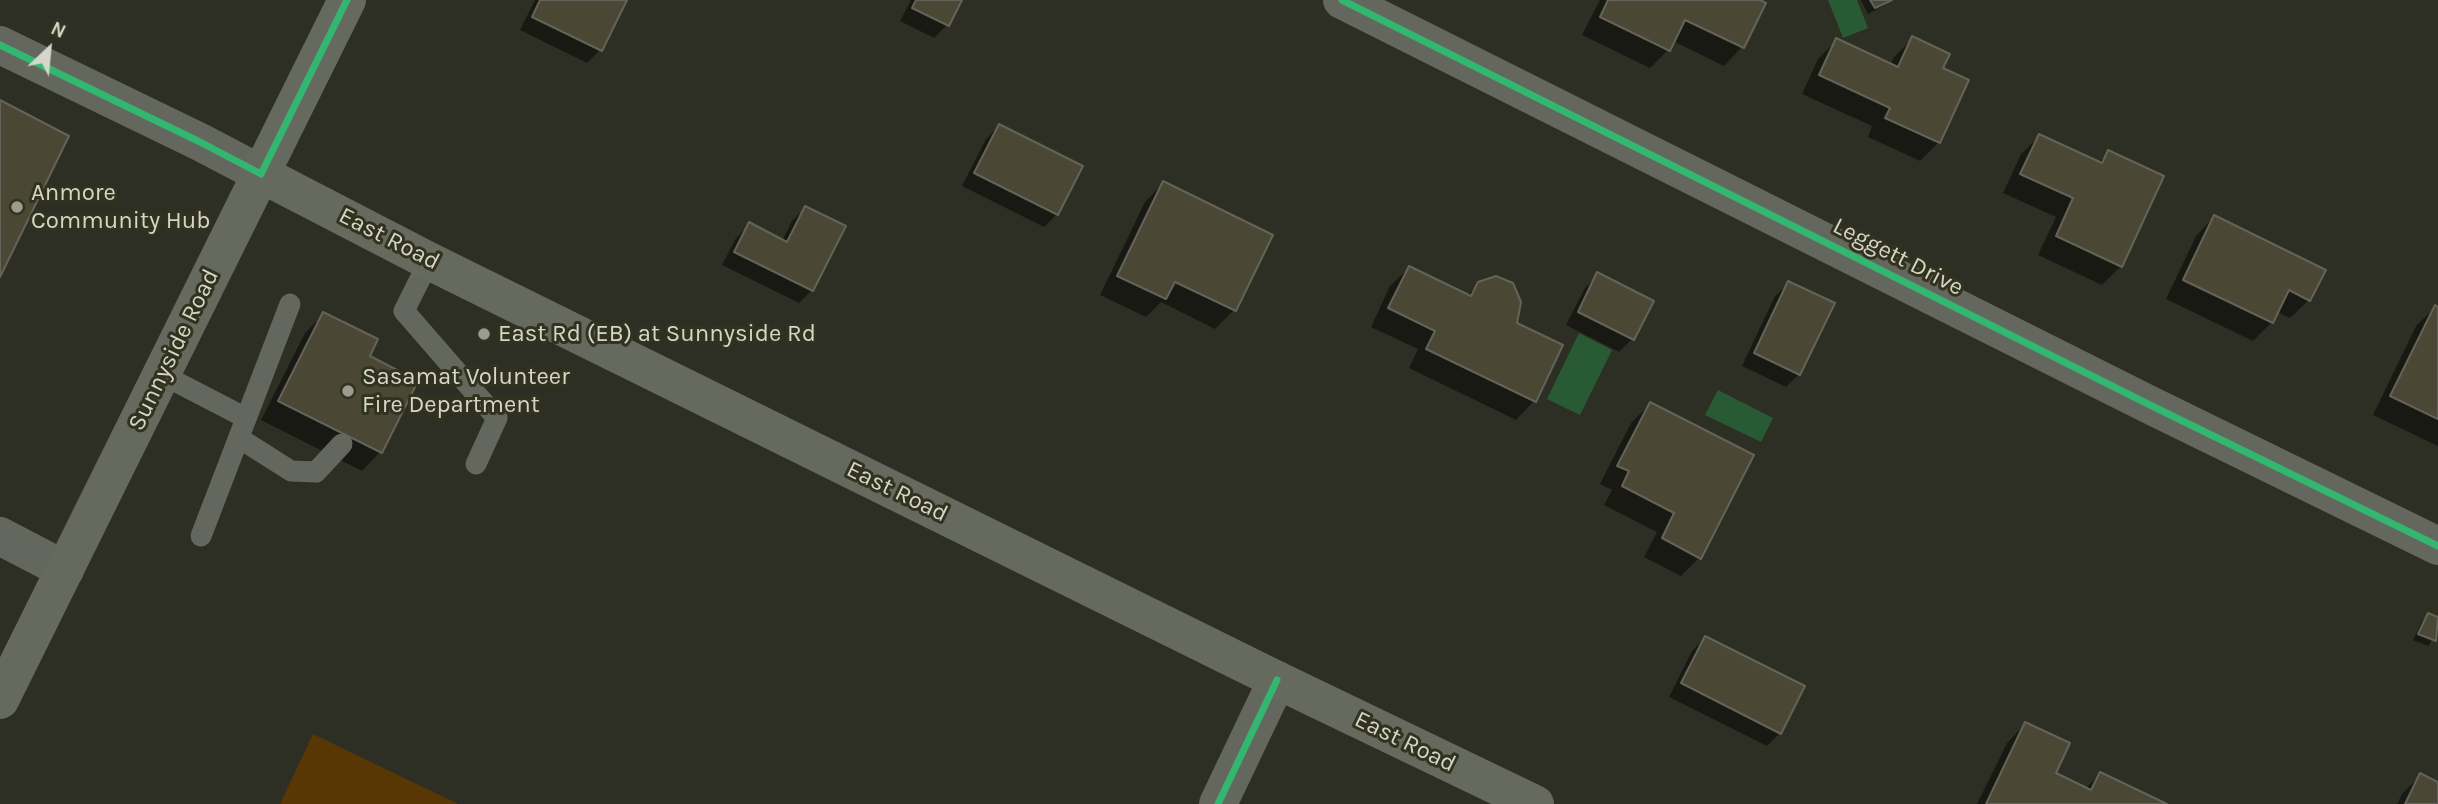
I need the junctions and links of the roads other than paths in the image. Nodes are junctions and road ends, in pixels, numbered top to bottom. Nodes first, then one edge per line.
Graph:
1 (347, 0) edge
2 (1342, 0) edge
3 (0, 45) edge
4 (261, 174) junction
5 (429, 261) junction
6 (290, 304) dead end
7 (161, 374) junction
8 (242, 428) junction
9 (342, 444) dead end
10 (476, 464) dead end
11 (0, 536) edge
12 (201, 536) dead end
13 (2438, 546) edge
14 (65, 570) junction
15 (1277, 680) junction
16 (0, 700) edge
17 (1218, 804) edge
18 (1535, 804) edge

1 - 4 main road, Sunnyside Road
2 - 13 street, Leggett Drive
3 - 4 street
4 - 5 main road, East Road
4 - 7 main road, Sunnyside Road
5 - 10 lane
5 - 15 main road, East Road
6 - 8 lane
7 - 8 lane
7 - 14 main road, Sunnyside Road
8 - 9 lane
8 - 12 lane
11 - 14 street
14 - 16 main road, Sunnyside Road
15 - 17 street
15 - 18 main road, East Road

